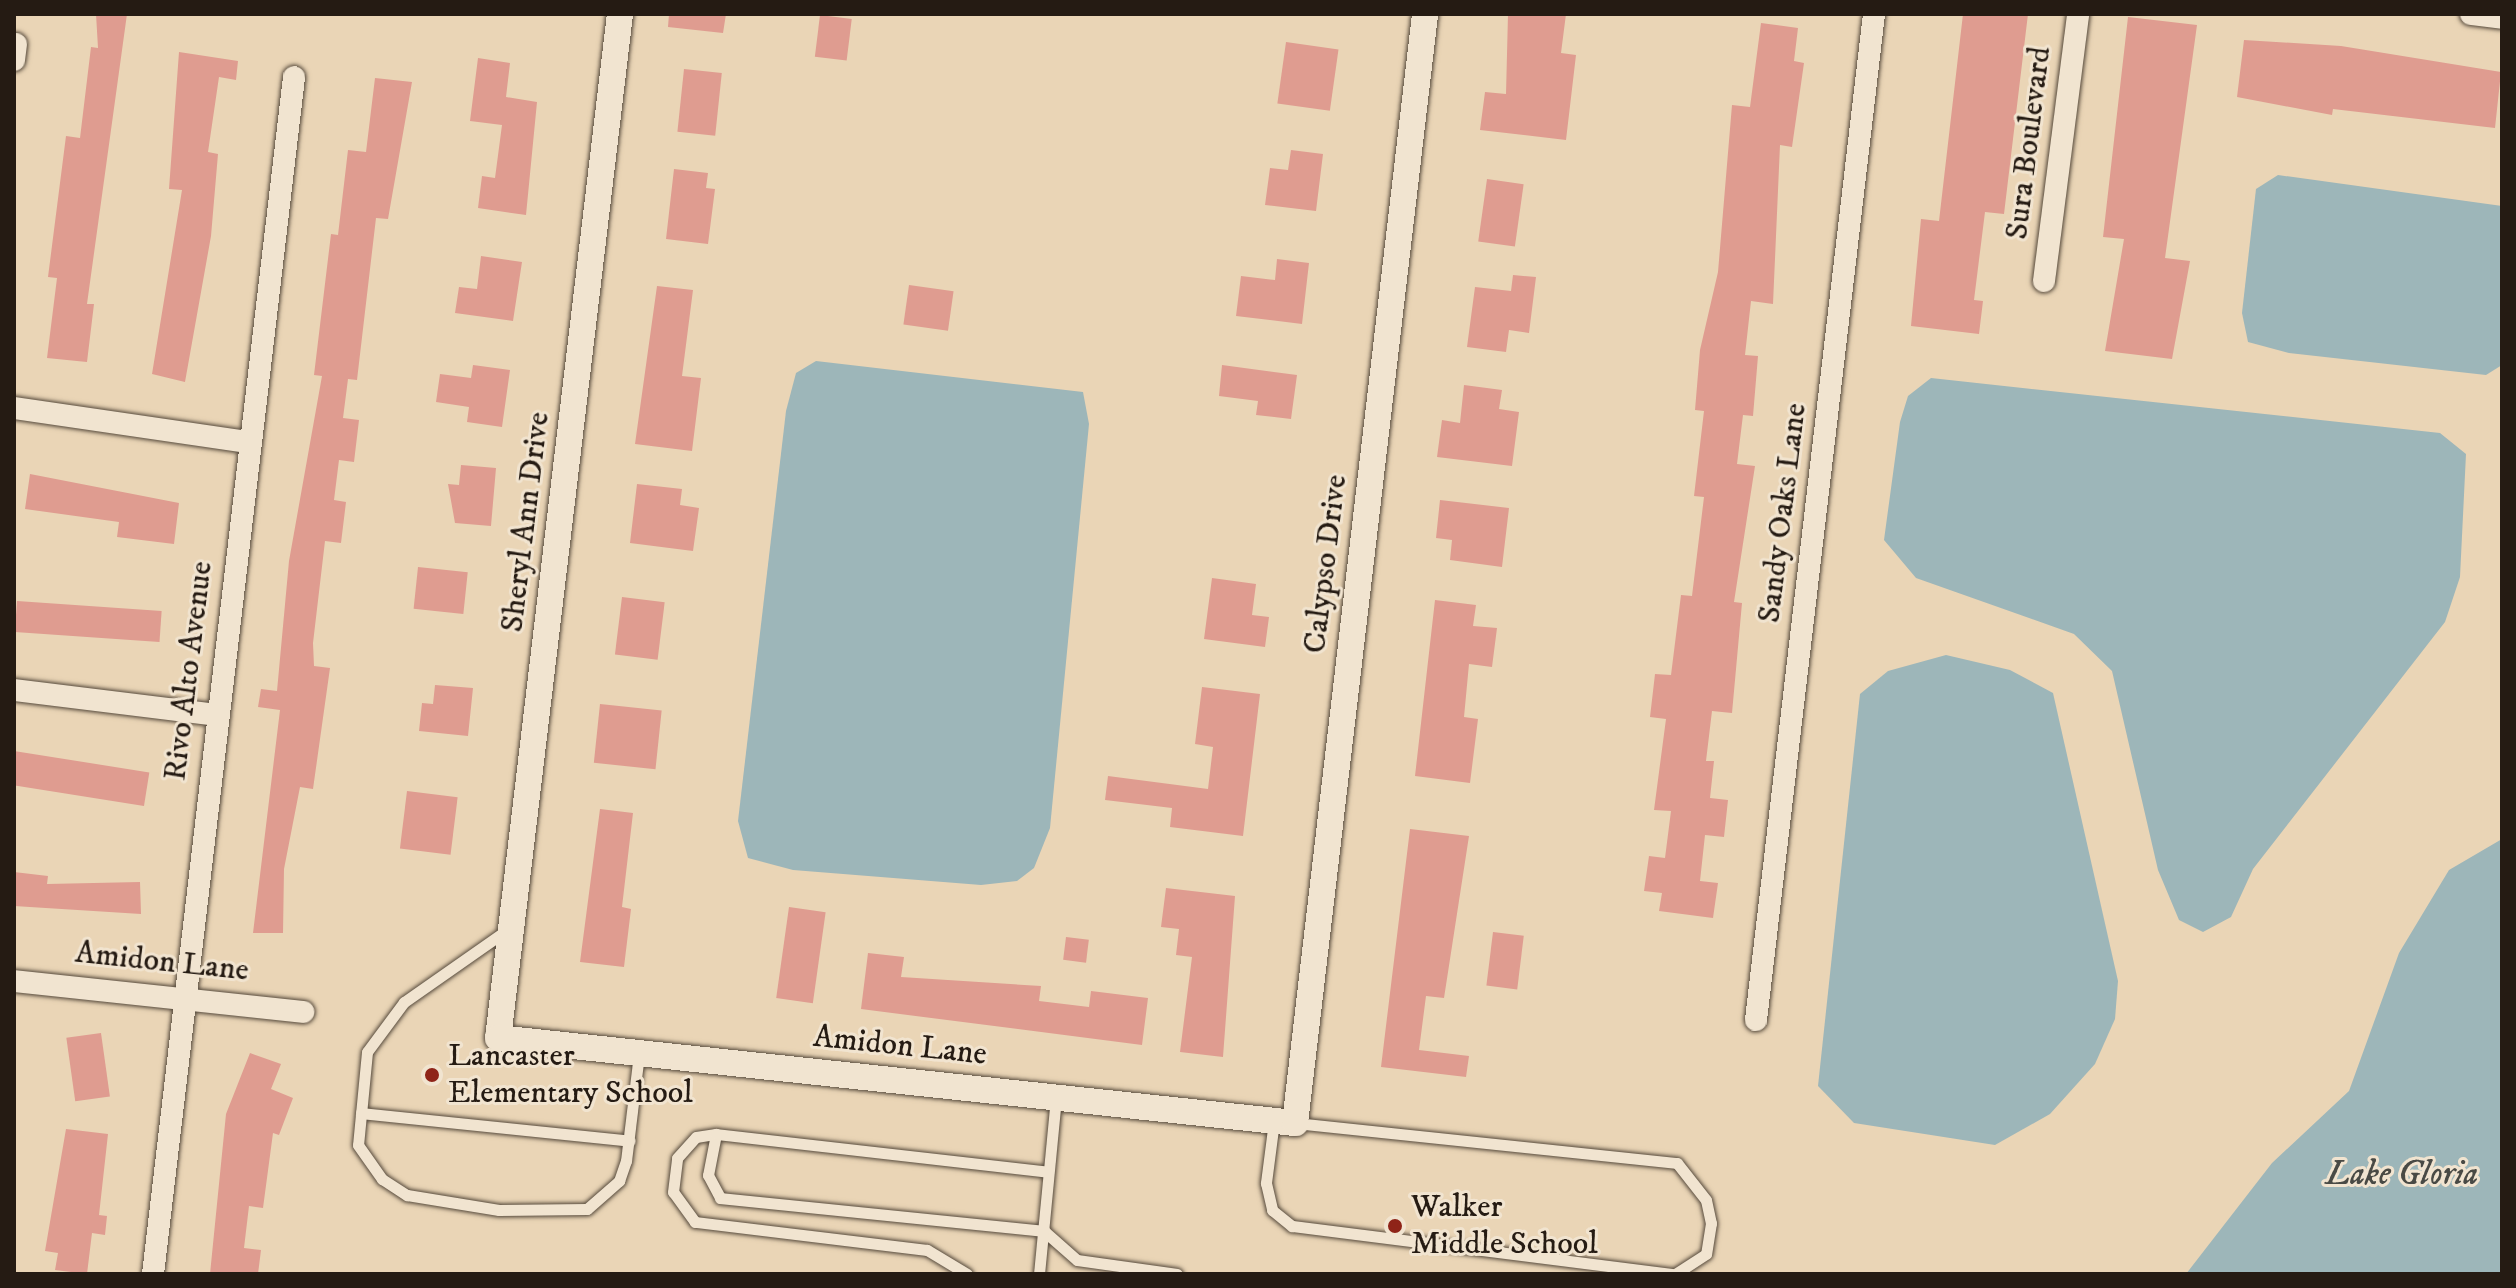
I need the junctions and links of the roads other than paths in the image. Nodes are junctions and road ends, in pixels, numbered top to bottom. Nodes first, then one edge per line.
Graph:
1 (620, 14) edge
2 (1425, 14) edge
3 (1874, 14) edge
4 (2078, 14) edge
5 (2471, 14) edge
6 (2502, 18) edge
7 (294, 77) dead end
8 (2044, 281) dead end
9 (14, 408) edge
10 (248, 442) junction
11 (14, 690) edge
12 (217, 715) junction
13 (511, 928) junction
14 (14, 981) edge
15 (181, 998) junction
16 (303, 1012) dead end
17 (1756, 1020) dead end
18 (498, 1038) joint
19 (639, 1053) junction
20 (1056, 1097) junction
21 (361, 1113) junction
22 (1285, 1122) junction
23 (716, 1134) junction
24 (630, 1141) junction
25 (1047, 1172) junction
26 (1044, 1231) junction
27 (153, 1274) edge
28 (967, 1274) edge
29 (1039, 1274) edge
30 (1177, 1274) edge
31 (1674, 1274) edge

1 - 13 street, Sheryl Ann Drive
2 - 22 street, Calypso Drive
3 - 17 street, Sandy Oaks Lane
4 - 8 street, Sura Boulevard
5 - 6 street
7 - 10 street, Rivo Alto Avenue
9 - 10 street
10 - 12 street, Rivo Alto Avenue
11 - 12 street
12 - 15 street, Rivo Alto Avenue
13 - 18 street, Sheryl Ann Drive
13 - 21 lane
14 - 15 street, Amidon Lane
15 - 16 street, Amidon Lane
15 - 27 street, Rivo Alto Avenue
18 - 19 street, Amidon Lane
19 - 20 street, Amidon Lane
19 - 24 lane
20 - 22 street, Amidon Lane
20 - 25 lane
21 - 24 lane
21 - 24 lane
22 - 31 lane
22 - 31 lane
23 - 25 lane
23 - 26 lane
23 - 28 lane
25 - 26 lane
26 - 29 lane
26 - 30 lane

